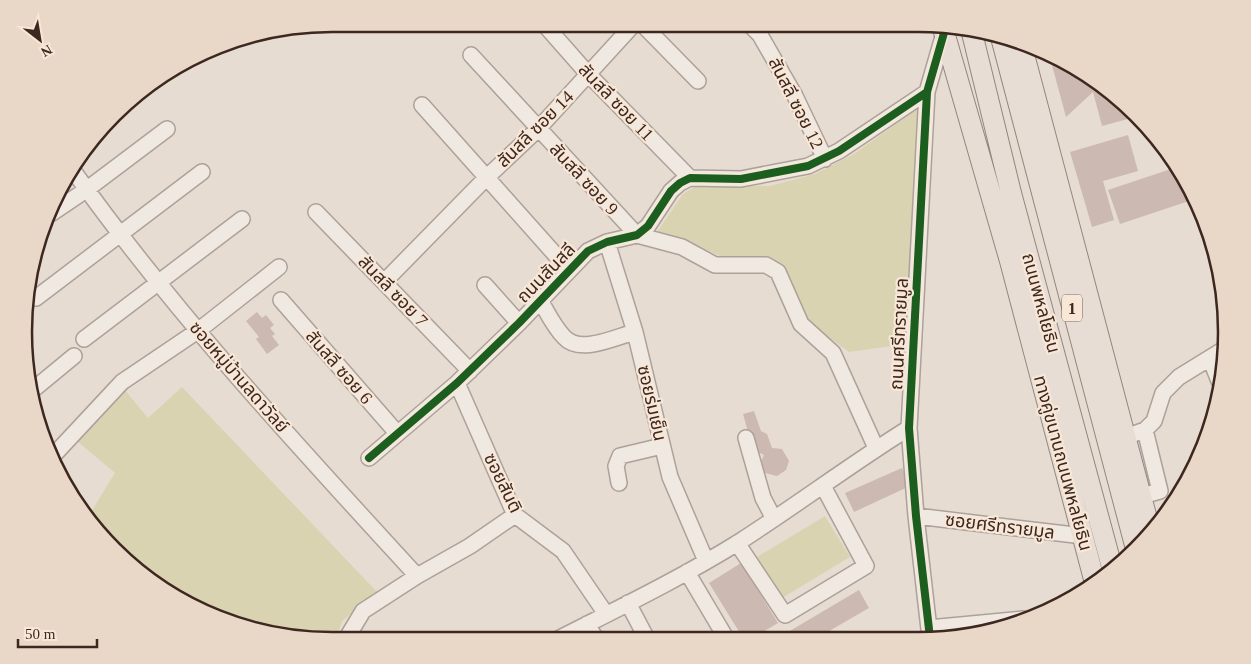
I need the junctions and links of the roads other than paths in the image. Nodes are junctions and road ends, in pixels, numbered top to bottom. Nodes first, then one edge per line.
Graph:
1 (551, 32) edge
2 (627, 32) edge
3 (650, 32) edge
4 (757, 32) edge
5 (942, 33) edge
6 (944, 34) edge
7 (973, 37) edge
8 (1003, 45) edge
9 (1023, 51) edge
10 (471, 55) dead end
11 (1009, 66) junction
12 (588, 74) junction
13 (698, 81) dead end
14 (1034, 91) junction
15 (927, 92) junction
16 (422, 105) dead end
17 (167, 129) dead end
18 (538, 129) junction
19 (825, 159) junction
20 (202, 172) dead end
21 (77, 176) edge
22 (486, 178) junction
23 (690, 178) junction
24 (86, 190) junction
25 (1011, 193) junction
26 (59, 209) edge
27 (316, 212) dead end
28 (242, 219) dead end
29 (121, 234) junction
30 (637, 236) junction
31 (607, 242) junction
32 (1010, 260) junction
33 (279, 267) dead end
34 (569, 270) junction
35 (158, 282) junction
36 (384, 282) junction
37 (485, 285) dead end
38 (36, 298) dead end
39 (281, 300) dead end
40 (540, 300) junction
41 (519, 323) junction
42 (199, 330) junction
43 (635, 332) junction
44 (84, 340) dead end
45 (1218, 353) edge
46 (74, 356) dead end
47 (1210, 358) junction
48 (470, 370) junction
49 (1216, 373) edge
50 (457, 383) junction
51 (37, 386) edge
52 (909, 428) junction
53 (1145, 430) junction
54 (397, 433) junction
55 (1125, 437) junction
56 (746, 438) dead end
57 (662, 446) junction
58 (876, 448) junction
59 (57, 452) edge
60 (369, 458) dead end
61 (620, 483) dead end
62 (823, 486) junction
63 (1142, 496) junction
64 (516, 515) junction
65 (916, 516) junction
66 (774, 518) junction
67 (1148, 525) edge
68 (1083, 536) junction
69 (1134, 541) edge
70 (737, 543) junction
71 (706, 561) junction
72 (1110, 562) edge
73 (687, 572) junction
74 (1093, 575) edge
75 (417, 576) junction
76 (628, 604) junction
77 (606, 614) junction
78 (587, 624) junction
79 (979, 626) edge
80 (952, 630) edge
81 (930, 631) edge
82 (350, 632) edge
83 (572, 632) edge
84 (592, 632) edge
85 (644, 632) edge
86 (722, 632) edge

1 - 12 street, สันสลี ซอย 11
2 - 12 street, สันสลี ซอย 14
3 - 13 street
4 - 19 street, สันสลี ซอย 12
5 - 15 street, ถนนศรีทรายมูล
6 - 32 main road, ทางคู่ขนานถนนพหลโยธิน
7 - 25 main road, ถนนพหลโยธิน / 1
8 - 11 main road, ถนนพหลโยธิน / 1
9 - 14 main road, 1
10 - 18 street, สันสลี ซอย 9
11 - 14 main road
11 - 69 main road, ถนนพหลโยธิน / 1
12 - 18 street, สันสลี ซอย 14
12 - 23 street, สันสลี ซอย 11
14 - 55 main road, 1
15 - 19 street
15 - 52 street, ถนนศรีทรายมูล
16 - 22 street
17 - 24 street
18 - 22 street, สันสลี ซอย 14
18 - 30 street, สันสลี ซอย 9
19 - 23 street
20 - 29 street
21 - 24 street, ซอยหมู่บ้านลดาวัลย์
22 - 34 street
22 - 36 street, สันสลี ซอย 14
23 - 30 street
24 - 26 street
24 - 29 street, ซอยหมู่บ้านลดาวัลย์
25 - 32 main road
25 - 72 main road, ถนนพหลโยธิน / 1
27 - 36 street, สันสลี ซอย 7
28 - 35 street
29 - 35 street, ซอยหมู่บ้านลดาวัลย์
29 - 38 street
30 - 31 street, ถนนสันสลี
30 - 58 street
31 - 34 street, ถนนสันสลี
31 - 43 street, ซอยร่มเย็น
32 - 68 main road, ทางคู่ขนานถนนพหลโยธิน
33 - 42 street
34 - 40 street, ถนนสันสลี
35 - 42 street, ซอยหมู่บ้านลดาวัลย์
35 - 44 street
36 - 48 street, สันสลี ซอย 7
37 - 41 street
39 - 54 street, สันสลี ซอย 6
40 - 41 street, ถนนสันสลี
40 - 43 street
41 - 48 street, ถนนสันสลี
42 - 59 street
42 - 75 street, ซอยหมู่บ้านลดาวัลย์
43 - 57 street, ซอยร่มเย็น
45 - 47 street
46 - 51 street
47 - 49 street
47 - 53 street
48 - 50 street, ถนนสันสลี
50 - 54 street, ถนนสันสลี
50 - 64 street, ซอยสันติ
52 - 58 street
52 - 65 street, ถนนศรีทรายมูล
53 - 55 street
53 - 63 street
54 - 60 street, ถนนสันสลี
55 - 63 main road, 1
56 - 66 street
57 - 61 street
57 - 71 street, ซอยร่มเย็น
58 - 62 street
62 - 66 street
62 - 70 street
63 - 67 main road, 1
64 - 75 street
64 - 77 street, ซอยสันติ
65 - 68 street, ซอยศรีทรายมูล
65 - 81 street, ถนนศรีทรายมูล
66 - 70 street
68 - 74 main road, ทางคู่ขนานถนนพหลโยธิน
70 - 71 street
71 - 73 street
73 - 76 street
73 - 86 street
75 - 82 street
76 - 77 street
76 - 85 street
77 - 78 street
78 - 83 street
78 - 84 street
79 - 80 street

